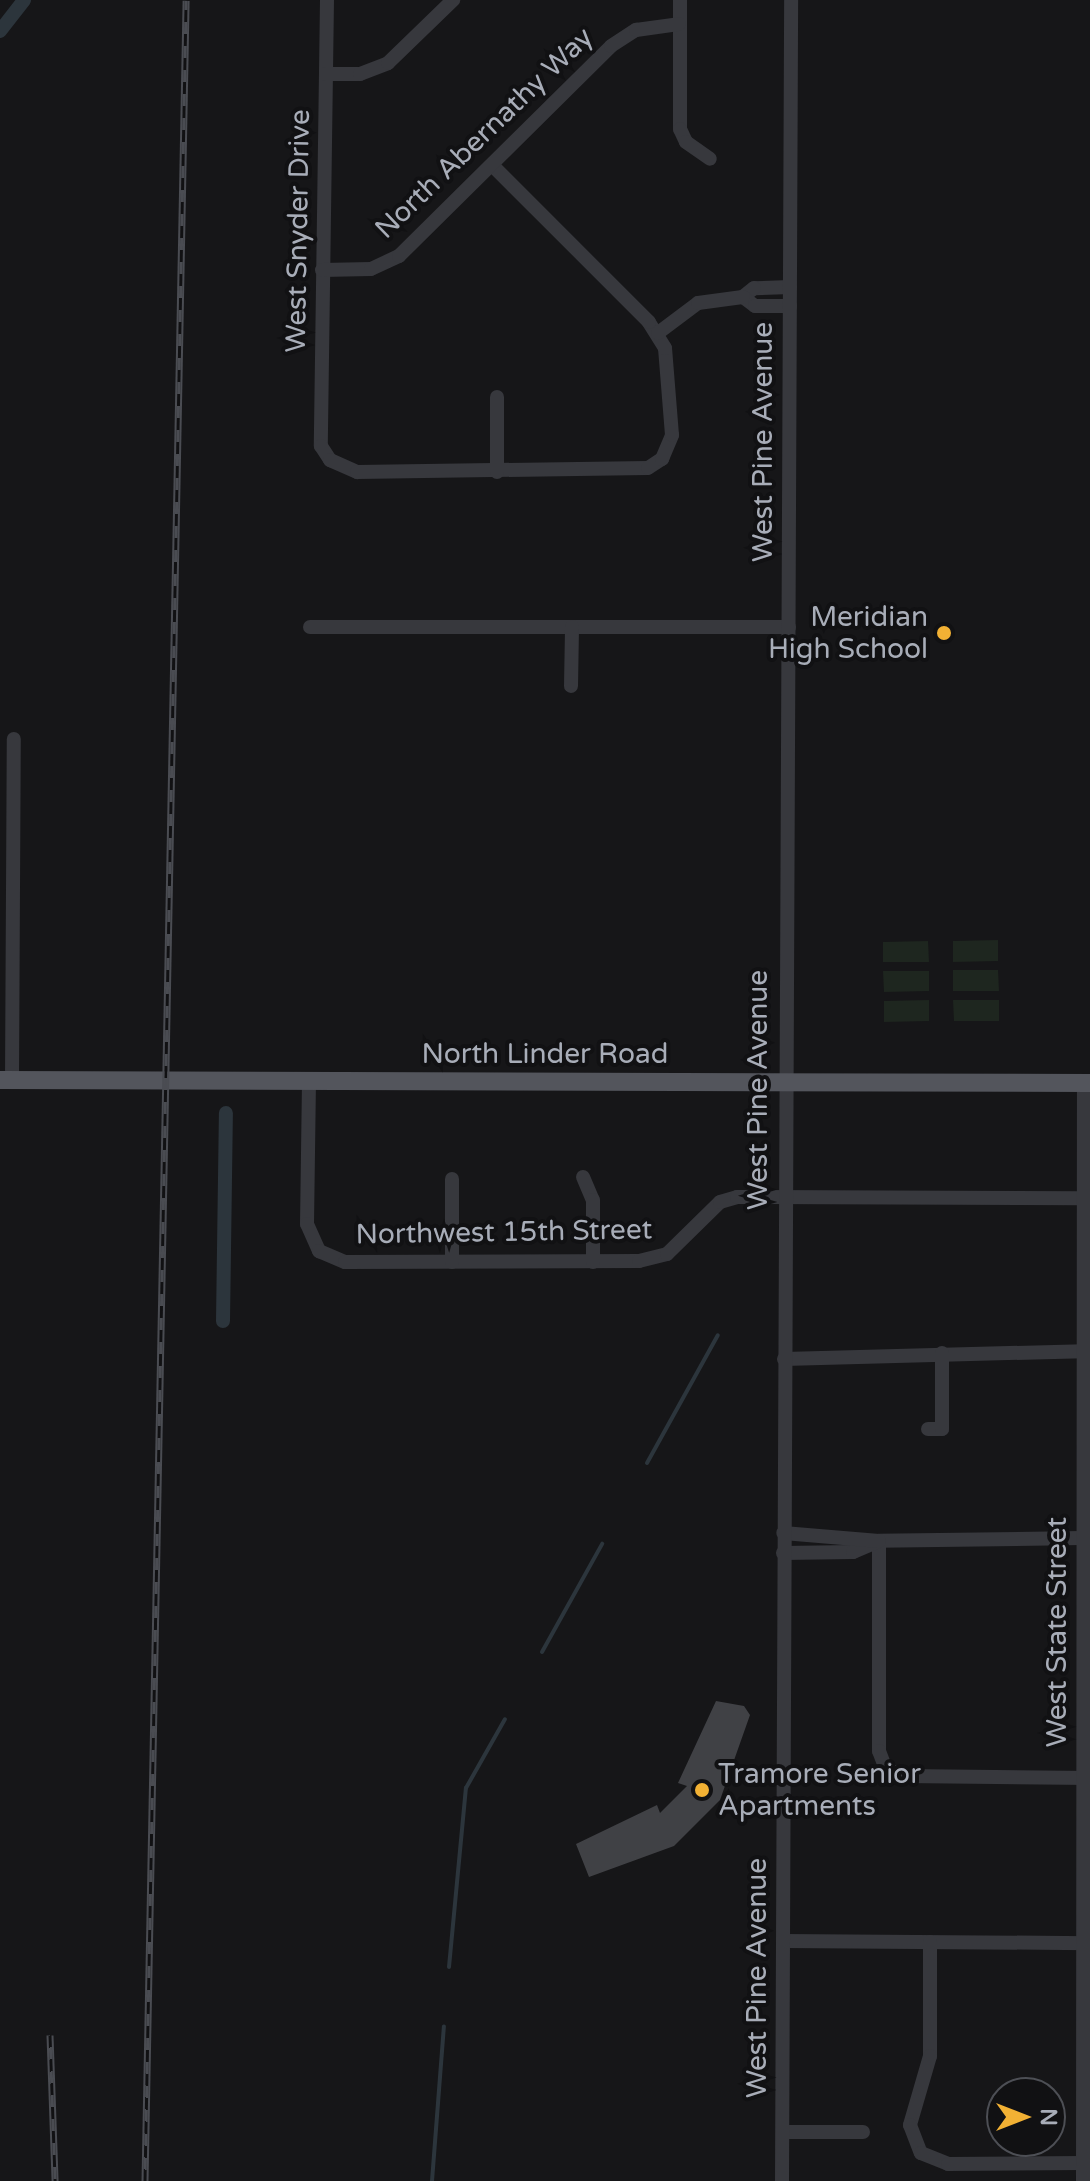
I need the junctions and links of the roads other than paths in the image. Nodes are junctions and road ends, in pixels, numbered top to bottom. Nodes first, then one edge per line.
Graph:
1 (327, 0) edge
2 (453, 0) edge
3 (680, 0) edge
4 (791, 0) edge
5 (679, 24) junction
6 (326, 74) junction
7 (710, 159) dead end
8 (492, 165) junction
9 (322, 270) junction
10 (790, 287) junction
11 (743, 297) junction
12 (790, 306) junction
13 (658, 333) junction
14 (497, 397) dead end
15 (497, 472) junction
16 (310, 627) dead end
17 (572, 627) junction
18 (789, 627) junction
19 (571, 686) dead end
20 (14, 739) dead end
21 (6, 1080) edge
22 (309, 1081) junction
23 (784, 1082) junction
24 (1087, 1083) edge
25 (583, 1177) dead end
26 (452, 1179) dead end
27 (784, 1197) junction
28 (1083, 1198) junction
29 (452, 1262) junction
30 (593, 1262) junction
31 (1083, 1351) junction
32 (942, 1353) junction
33 (784, 1359) junction
34 (928, 1429) dead end
35 (783, 1533) junction
36 (1082, 1538) junction
37 (879, 1541) junction
38 (783, 1553) junction
39 (1086, 1778) edge
40 (784, 1941) junction
41 (930, 1942) junction
42 (1087, 1943) edge
43 (783, 2132) junction
44 (863, 2132) dead end
45 (1083, 2163) junction
46 (782, 2181) edge
47 (1083, 2181) edge

1 - 6 street, West Snyder Drive
2 - 6 street
3 - 5 street
4 - 10 street, West Pine Avenue
5 - 7 street
5 - 8 street, North Abernathy Way
6 - 9 street, West Snyder Drive
8 - 9 street, North Abernathy Way
8 - 13 street
9 - 15 street, West Snyder Drive
10 - 11 street
10 - 12 street, West Pine Avenue
11 - 12 street
11 - 13 street
12 - 18 street, West Pine Avenue
13 - 15 street
14 - 15 street
16 - 17 street
17 - 18 street
17 - 19 street
18 - 23 street, West Pine Avenue
20 - 21 street
21 - 22 main road, North Linder Road
22 - 23 main road, North Linder Road
22 - 29 street, Northwest 15th Street
23 - 24 main road, North Linder Road
23 - 27 street, West Pine Avenue
24 - 28 street, West State Street
25 - 30 street
26 - 29 street
27 - 28 street, Northwest 15th Street
27 - 30 street, Northwest 15th Street
27 - 33 street, West Pine Avenue
28 - 31 street, West State Street
29 - 30 street, Northwest 15th Street
31 - 32 street
31 - 36 street, West State Street
32 - 33 street
32 - 34 street
33 - 35 street, West Pine Avenue
35 - 37 street
35 - 38 street, West Pine Avenue
36 - 37 street
36 - 39 street, West State Street
37 - 38 street
37 - 39 street
38 - 40 street, West Pine Avenue
39 - 42 street, West State Street
40 - 41 street
40 - 43 street, West Pine Avenue
41 - 42 street
41 - 45 street
42 - 45 street, West State Street
43 - 44 street
43 - 46 street, West Pine Avenue
45 - 47 street, West State Street

